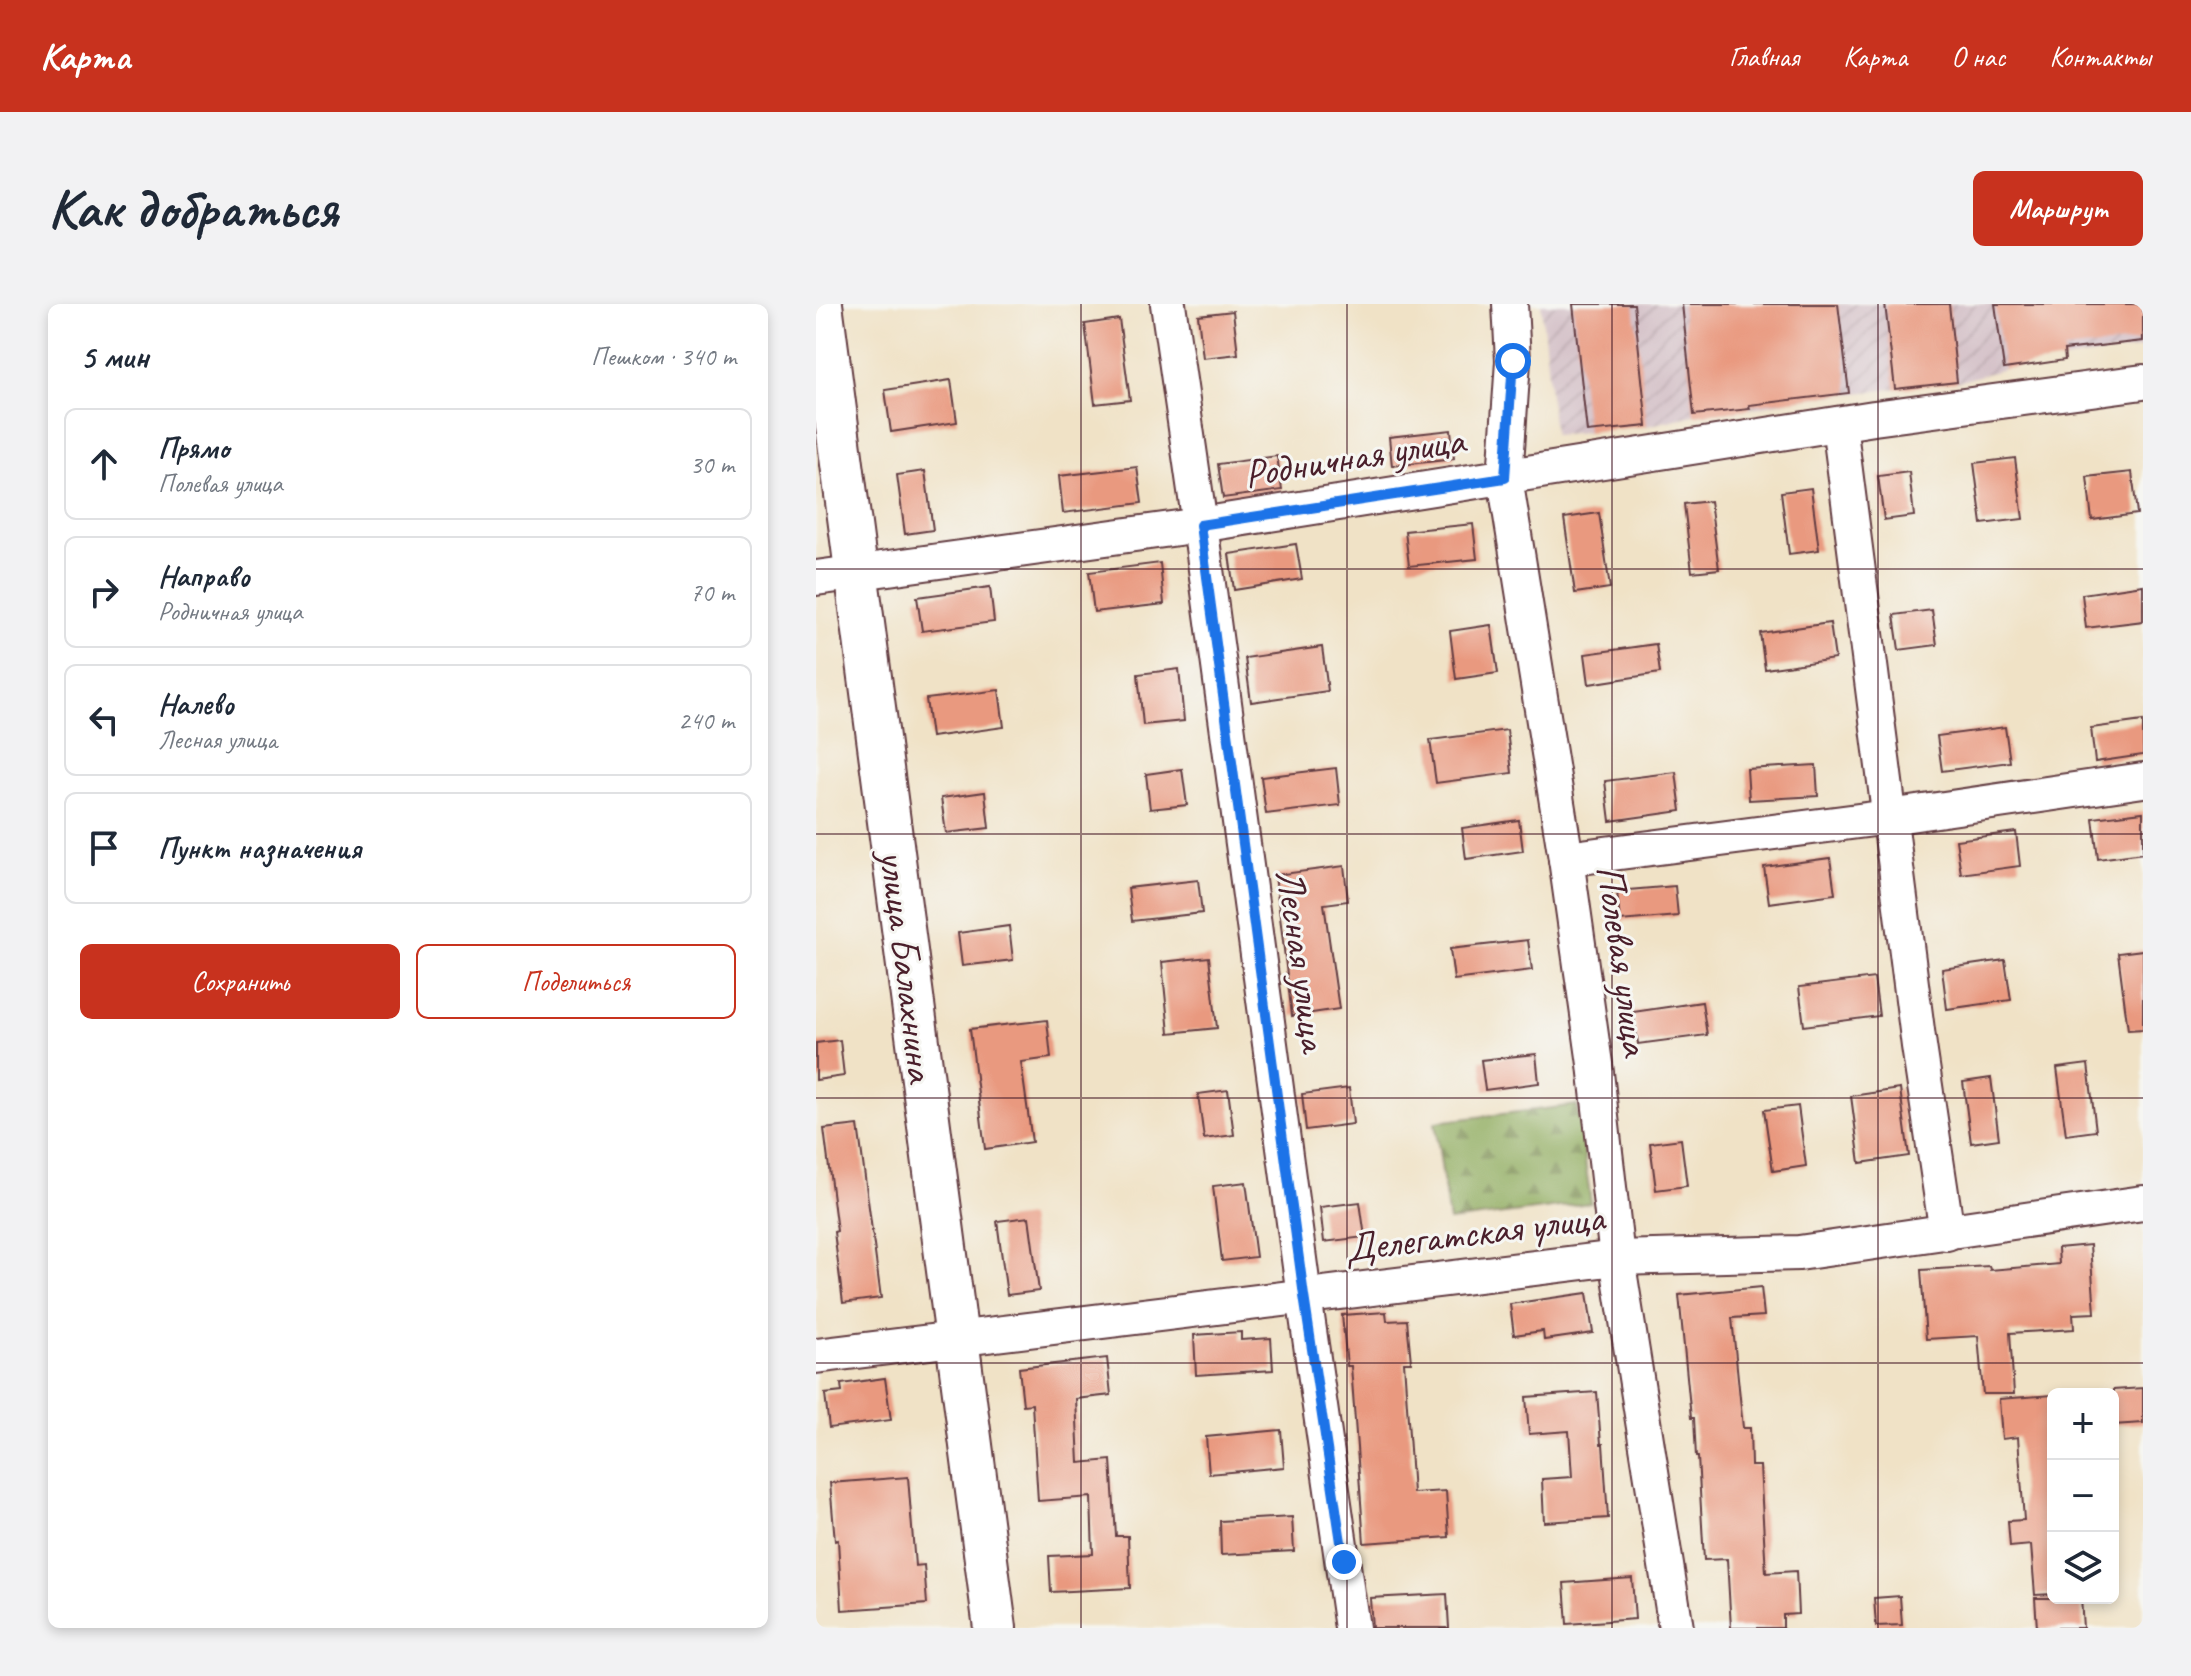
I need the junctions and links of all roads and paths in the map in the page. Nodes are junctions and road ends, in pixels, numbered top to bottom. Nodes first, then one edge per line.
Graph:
1 (821, 304) edge
2 (1168, 304) edge
3 (1510, 304) edge
4 (2143, 382) edge
5 (1839, 424) junction
6 (1505, 478) junction
7 (1200, 525) junction
8 (857, 573) junction
9 (816, 578) edge
10 (2143, 780) edge
11 (1889, 817) junction
12 (1566, 859) junction
13 (2143, 1203) edge
14 (1947, 1233) junction
15 (1617, 1258) junction
16 (1304, 1296) junction
17 (957, 1339) junction
18 (816, 1356) edge
19 (995, 1628) edge
20 (1352, 1628) edge
21 (1676, 1628) edge

1 - 8 street, улица Балахнина
2 - 7 street, Лесная улица
3 - 6 street, Полевая улица
4 - 5 street, Родничная улица
5 - 6 street, Родничная улица
5 - 11 street
6 - 7 street, Родничная улица
6 - 12 street, Полевая улица
7 - 8 street, Родничная улица
7 - 16 street, Лесная улица
8 - 9 street, Родничная улица
8 - 17 street, улица Балахнина
10 - 11 street
11 - 12 street
11 - 14 street
12 - 15 street, Полевая улица
13 - 14 street, Делегатская улица
14 - 15 street, Делегатская улица
15 - 16 street, Делегатская улица
15 - 21 street, Полевая улица
16 - 17 street, Делегатская улица
16 - 20 street, Лесная улица
17 - 18 street, Делегатская улица
17 - 19 street, улица Балахнина

